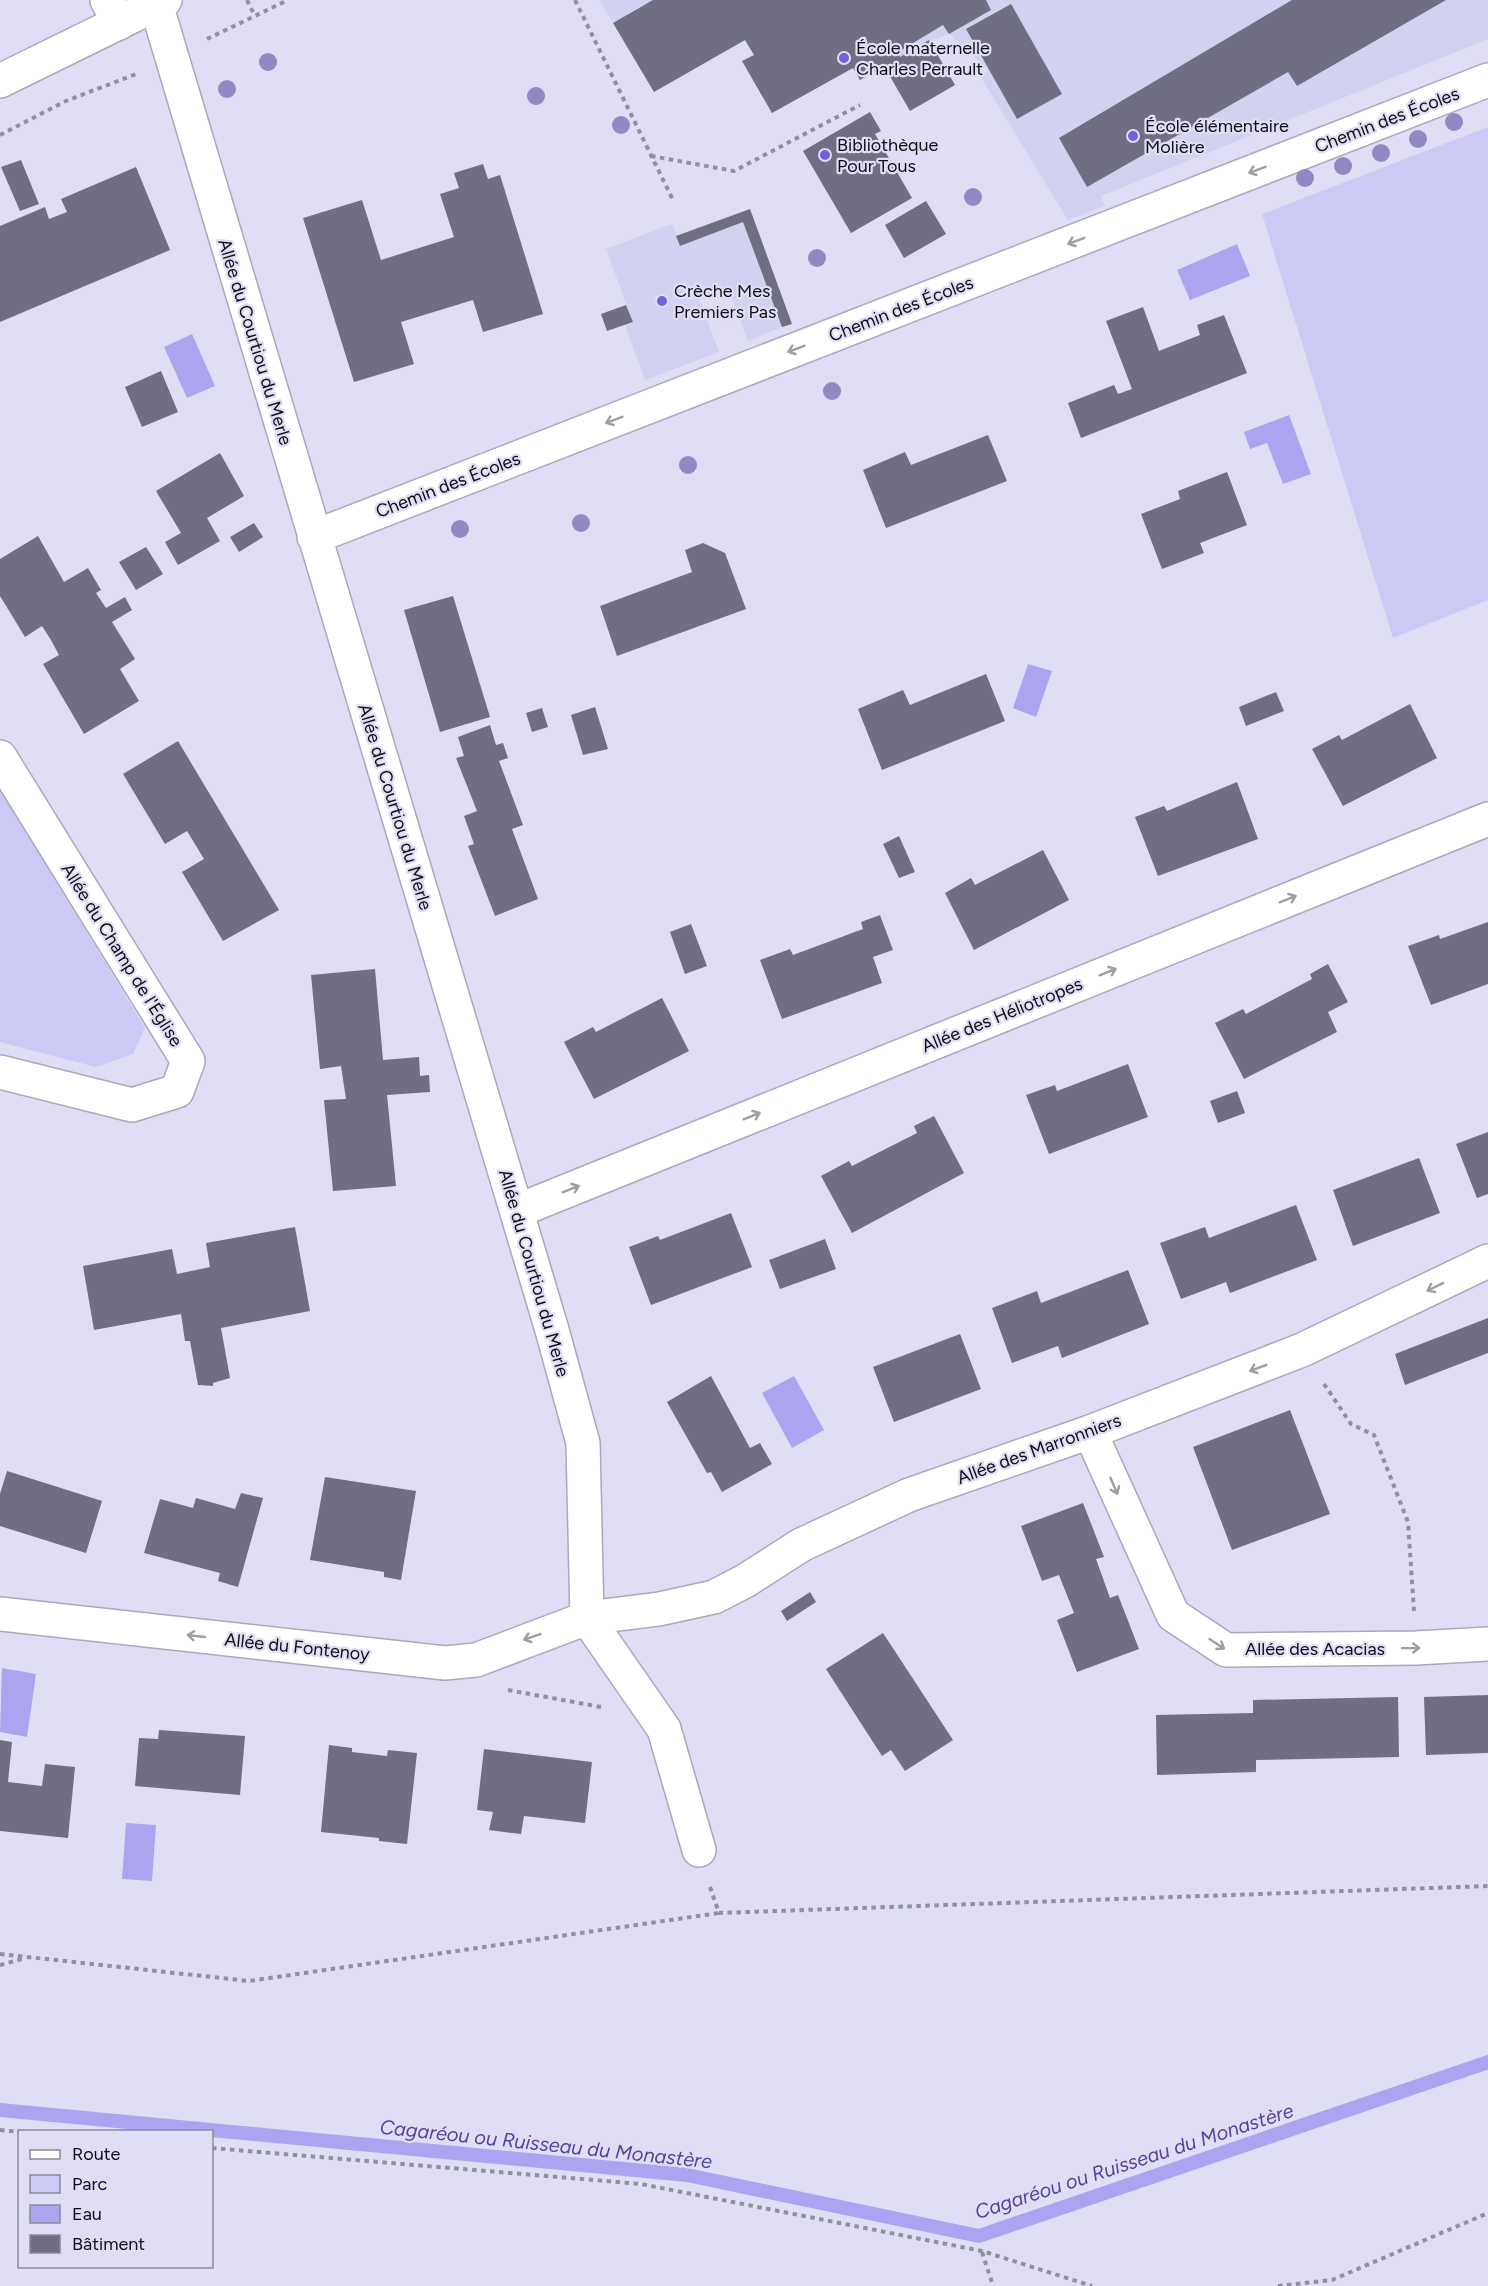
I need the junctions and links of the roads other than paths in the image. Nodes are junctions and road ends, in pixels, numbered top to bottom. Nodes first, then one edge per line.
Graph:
1 (160, 2) edge
2 (113, 11) edge
3 (0, 81) edge
4 (1488, 81) edge
5 (314, 537) junction
6 (0, 757) edge
7 (1488, 819) edge
8 (0, 1072) edge
9 (517, 1211) junction
10 (1488, 1261) edge
11 (1090, 1432) junction
12 (0, 1614) edge
13 (587, 1618) junction
14 (1488, 1644) edge
15 (699, 1850) road end

1 - 2 street
1 - 5 street, Allée du Courtiou du Merle
2 - 3 street
4 -> 5 street, Chemin des Écoles
5 - 9 street, Allée du Courtiou du Merle
6 - 8 street, Allée du Champ de l'Église
9 -> 7 street, Allée des Héliotropes
9 - 13 street, Allée du Courtiou du Merle
10 -> 11 street, Allée des Marronniers
11 - 13 street, Allée des Marronniers
11 -> 14 street, Allée des Acacias
13 -> 12 street, Allée du Fontenoy
13 - 15 street

